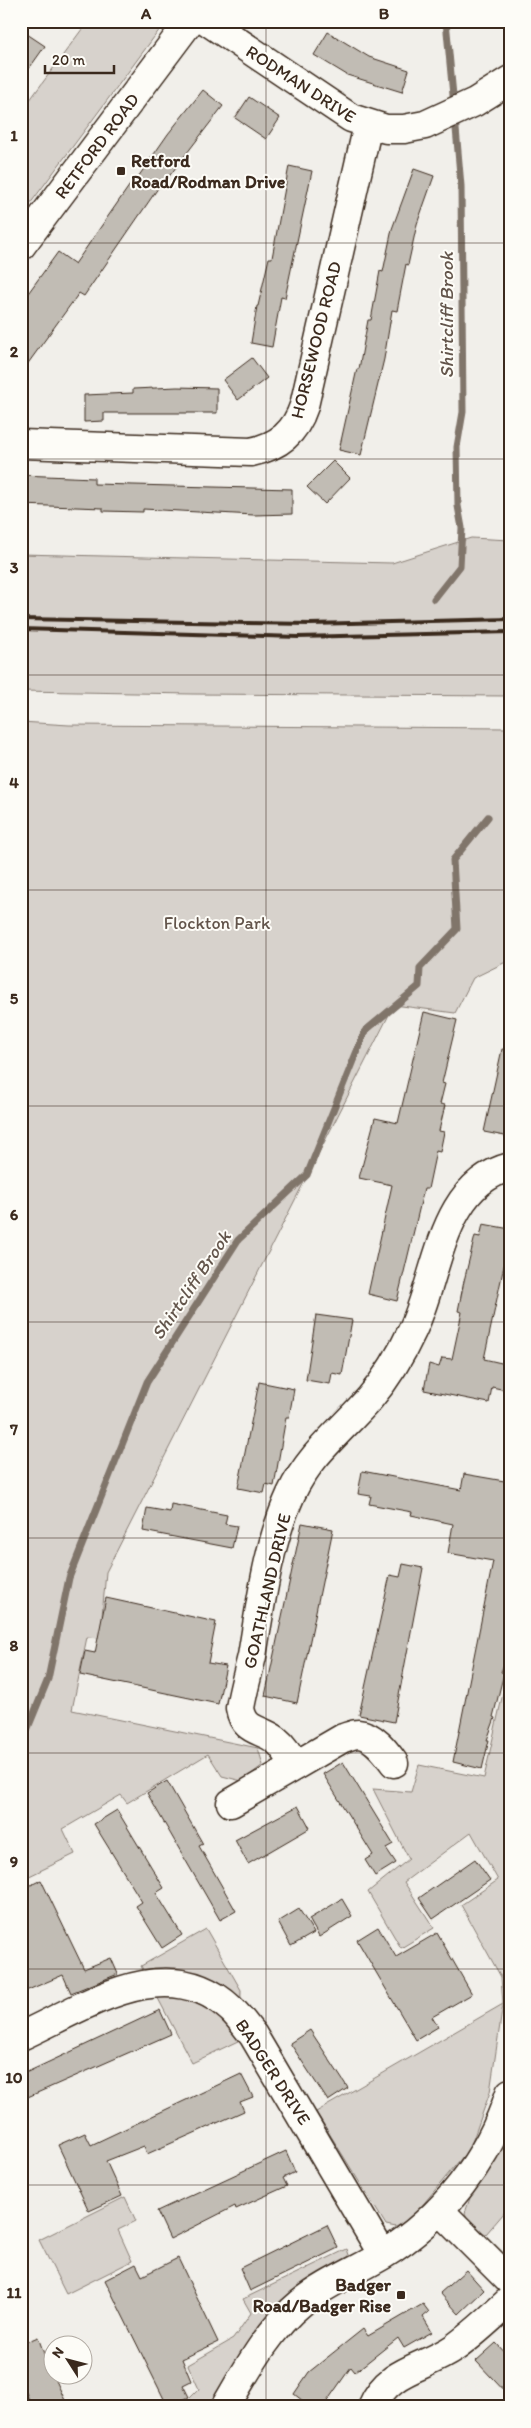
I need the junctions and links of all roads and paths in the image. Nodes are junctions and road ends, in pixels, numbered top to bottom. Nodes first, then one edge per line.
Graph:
1 (190, 21) edge
2 (207, 21) edge
3 (510, 80) edge
4 (368, 125) junction
5 (21, 246) edge
6 (21, 444) edge
7 (510, 1166) edge
8 (394, 1764) dead end
9 (295, 1766) junction
10 (232, 1803) dead end
11 (21, 2036) edge
12 (510, 2093) edge
13 (439, 2210) junction
14 (383, 2255) junction
15 (510, 2281) edge
16 (510, 2300) edge
17 (226, 2407) edge
18 (372, 2407) edge

1 - 5 street, RETFORD ROAD
2 - 4 street, RODMAN DRIVE
3 - 4 street, RODMAN DRIVE
4 - 6 street, HORSEWOOD ROAD
7 - 9 street, GOATHLAND DRIVE
8 - 9 street
9 - 10 street
11 - 14 street, BADGER DRIVE
12 - 13 street
13 - 14 street
13 - 15 street
14 - 17 street
16 - 18 street

